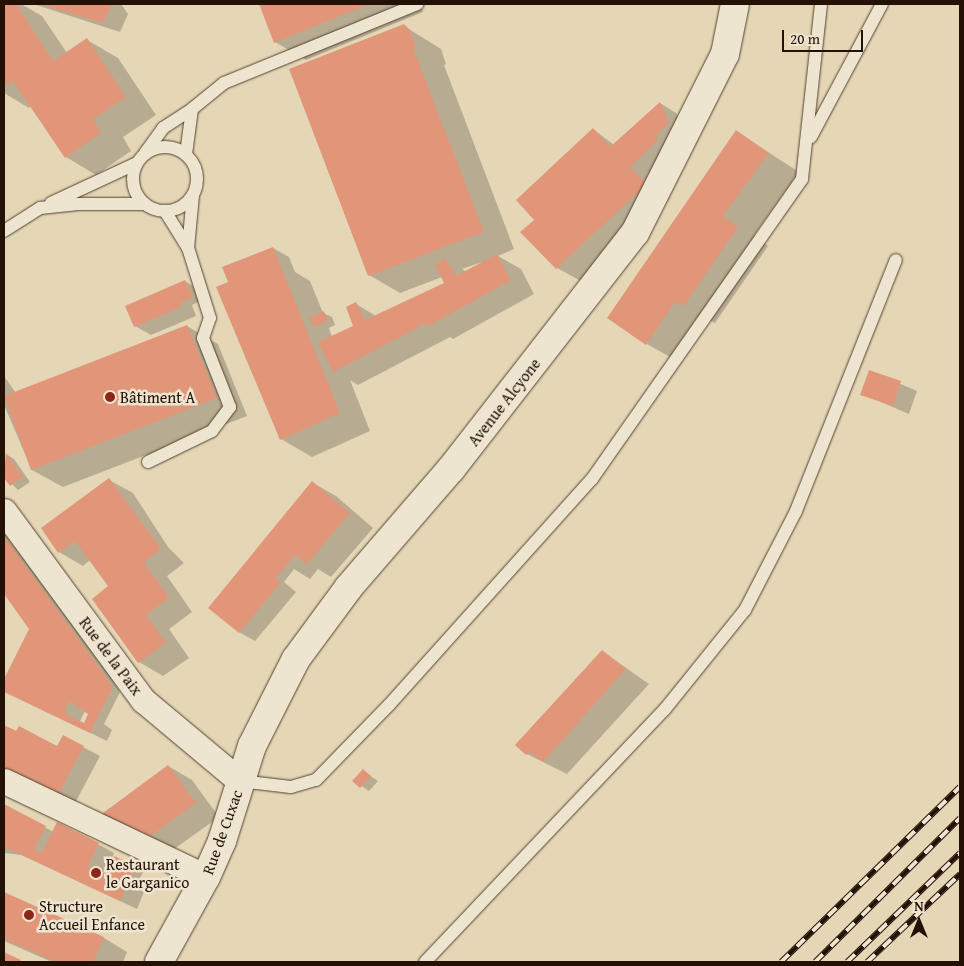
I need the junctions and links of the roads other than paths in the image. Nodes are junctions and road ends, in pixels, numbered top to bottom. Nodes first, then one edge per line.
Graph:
1 (418, 4) edge
2 (735, 4) edge
3 (882, 4) edge
4 (819, 8) edge
5 (192, 109) junction
6 (808, 144) junction
7 (186, 154) junction
8 (141, 159) junction
9 (193, 195) junction
10 (145, 204) junction
11 (40, 208) junction
12 (165, 212) junction
13 (4, 231) edge
14 (188, 248) junction
15 (896, 260) dead end
16 (148, 462) dead end
17 (4, 511) edge
18 (4, 781) edge
19 (240, 781) junction
20 (206, 877) junction
21 (159, 962) edge
22 (426, 962) edge

1 - 5 lane
2 - 19 street, Avenue Alcyone
3 - 6 lane
4 - 6 lane
5 - 7 lane
5 - 8 lane
6 - 19 lane
7 - 8 lane
7 - 9 lane
8 - 10 lane
8 - 11 lane
9 - 12 lane
9 - 14 lane
10 - 11 lane
10 - 12 lane
11 - 13 lane
12 - 14 lane
14 - 16 lane
15 - 22 lane
17 - 19 street, Rue de la Paix
18 - 20 street
19 - 20 street, Rue de Cuxac
20 - 21 street, Rue de Cuxac

